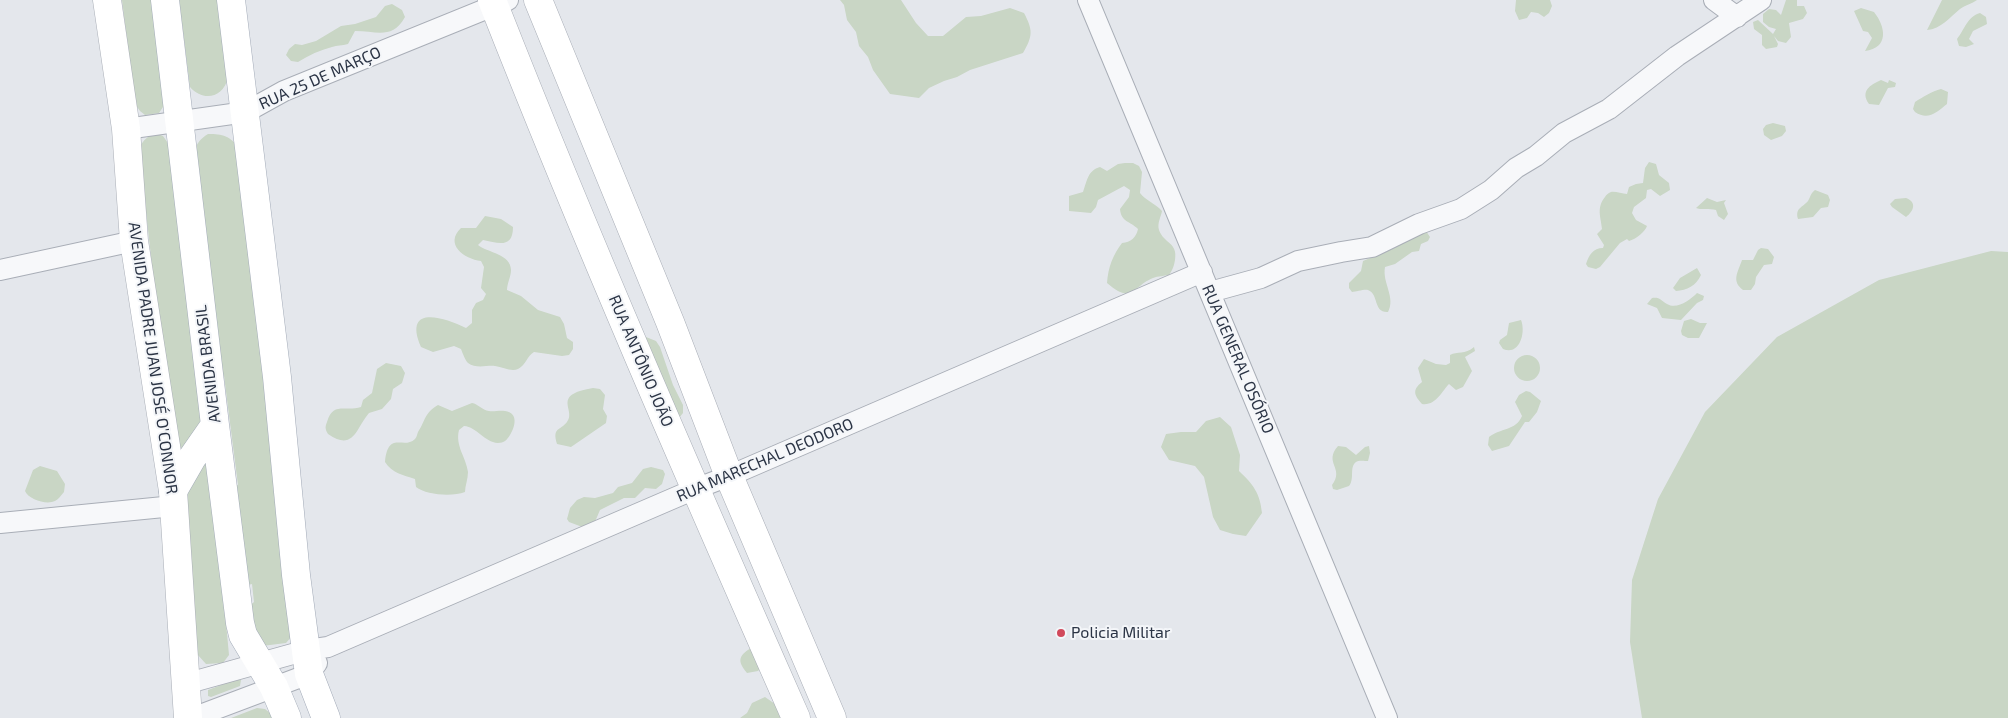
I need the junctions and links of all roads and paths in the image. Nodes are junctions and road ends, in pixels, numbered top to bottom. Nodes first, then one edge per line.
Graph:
1 (107, 0) edge
2 (165, 0) edge
3 (231, 0) edge
4 (538, 0) edge
5 (1088, 0) edge
6 (1714, 0) edge
7 (1761, 0) edge
8 (498, 2) edge
9 (1736, 16) junction
10 (246, 112) junction
11 (179, 122) junction
12 (126, 130) junction
13 (134, 241) junction
14 (0, 270) edge
15 (1202, 272) junction
16 (1210, 292) junction
17 (670, 322) junction
18 (630, 338) junction
19 (215, 425) junction
20 (729, 476) junction
21 (695, 489) junction
22 (174, 498) junction
23 (0, 523) edge
24 (315, 657) junction
25 (258, 663) junction
26 (185, 684) junction
27 (274, 687) junction
28 (823, 715) edge
29 (190, 718) edge
30 (286, 718) edge
31 (326, 718) edge
32 (796, 718) edge
33 (1387, 718) edge

1 - 12 main road, AVENIDA PADRE JUAN JOSÉ O'CONNOR
2 - 11 main road, AVENIDA BRASIL
3 - 10 main road
4 - 17 main road
5 - 15 street, RUA GENERAL OSÓRIO
6 - 9 street
7 - 9 street
8 - 10 street, RUA 25 DE MARÇO
8 - 18 main road, RUA ANTÔNIO JOÃO
9 - 16 street
10 - 11 street, RUA 25 DE MARÇO
10 - 24 main road
11 - 12 street, RUA 25 DE MARÇO
11 - 19 main road, AVENIDA BRASIL
12 - 13 main road, AVENIDA PADRE JUAN JOSÉ O'CONNOR
13 - 14 street
13 - 22 main road, AVENIDA PADRE JUAN JOSÉ O'CONNOR
15 - 16 street, RUA GENERAL OSÓRIO
15 - 20 street, RUA MARECHAL DEODORO
16 - 33 street, RUA GENERAL OSÓRIO
17 - 18 main road
17 - 20 main road
18 - 21 main road, RUA ANTÔNIO JOÃO
19 - 22 main road
19 - 25 main road, AVENIDA BRASIL
20 - 21 street, RUA MARECHAL DEODORO
20 - 28 main road
21 - 24 street, RUA MARECHAL DEODORO
21 - 32 main road, RUA ANTÔNIO JOÃO
22 - 23 street
22 - 26 main road, AVENIDA PADRE JUAN JOSÉ O'CONNOR
24 - 25 street, RUA MARECHAL DEODORO
24 - 27 street, RUA MARECHAL DEODORO
24 - 31 main road
25 - 26 street, RUA MARECHAL DEODORO
25 - 27 main road, AVENIDA BRASIL
26 - 29 main road, AVENIDA PADRE JUAN JOSÉ O'CONNOR
27 - 29 street, RUA MARECHAL DEODORO
27 - 30 main road, AVENIDA BRASIL

